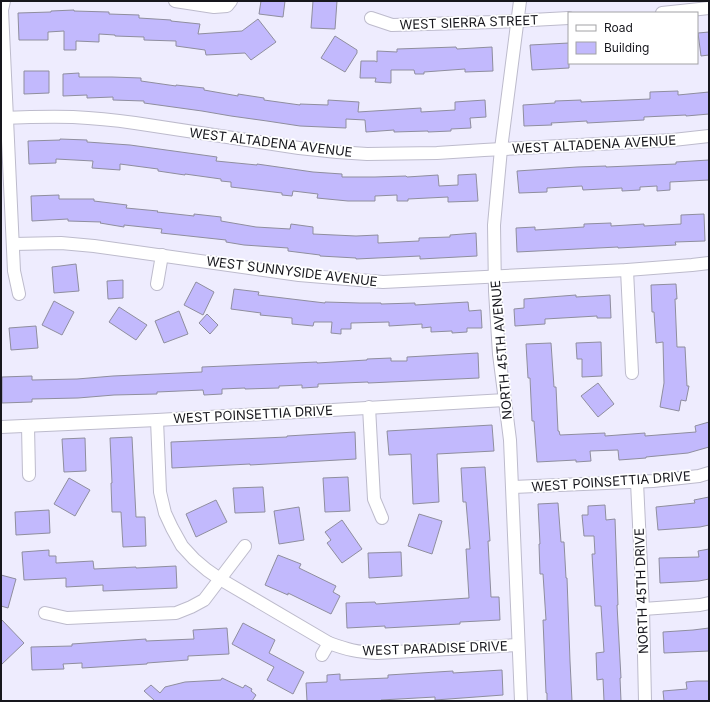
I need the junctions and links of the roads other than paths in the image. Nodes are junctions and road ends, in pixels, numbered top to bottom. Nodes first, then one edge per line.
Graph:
1 (4, 1) edge
2 (175, 1) edge
3 (520, 1) edge
4 (229, 4) edge
5 (709, 8) edge
6 (671, 12) edge
7 (371, 18) dead end
8 (568, 18) edge
9 (517, 21) junction
10 (4, 118) edge
11 (709, 136) edge
12 (501, 149) junction
13 (13, 244) junction
14 (162, 255) junction
15 (709, 263) edge
16 (627, 270) junction
17 (494, 276) junction
18 (157, 284) dead end
19 (19, 294) dead end
20 (632, 373) dead end
21 (505, 400) junction
22 (369, 407) junction
23 (157, 420) junction
24 (28, 426) junction
25 (1, 427) edge
26 (709, 473) edge
27 (29, 476) dead end
28 (637, 482) junction
29 (512, 487) junction
30 (382, 518) dead end
31 (245, 546) dead end
32 (220, 579) junction
33 (709, 603) edge
34 (643, 609) junction
35 (45, 613) dead end
36 (329, 643) junction
37 (518, 645) junction
38 (322, 655) dead end
39 (521, 701) edge
40 (645, 701) edge

1 - 10 street
2 - 4 street
3 - 9 street, NORTH 45TH AVENUE
5 - 6 street
7 - 9 street, WEST SIERRA STREET
8 - 9 street, WEST SIERRA STREET
9 - 12 street, NORTH 45TH AVENUE
10 - 12 street, WEST ALTADENA AVENUE
10 - 13 street
11 - 12 street, WEST ALTADENA AVENUE
12 - 17 street, NORTH 45TH AVENUE
13 - 14 street, WEST SUNNYSIDE AVENUE
13 - 19 street
14 - 17 street, WEST SUNNYSIDE AVENUE
14 - 18 street
15 - 16 street, WEST SUNNYSIDE AVENUE
16 - 17 street, WEST SUNNYSIDE AVENUE
16 - 20 street
17 - 21 street, NORTH 45TH AVENUE
21 - 22 street, WEST POINSETTIA DRIVE
21 - 29 street, NORTH 45TH AVENUE
22 - 23 street, WEST POINSETTIA DRIVE
22 - 30 street
23 - 24 street, WEST POINSETTIA DRIVE
23 - 32 street, WEST PARADISE DRIVE
24 - 25 street, WEST POINSETTIA DRIVE
24 - 27 street
26 - 28 street, WEST POINSETTIA DRIVE
28 - 29 street, WEST POINSETTIA DRIVE
28 - 34 street, NORTH 45TH DRIVE
29 - 37 street, NORTH 45TH AVENUE
31 - 32 street
32 - 35 street
32 - 36 street, WEST PARADISE DRIVE
33 - 34 street
34 - 40 street, NORTH 45TH DRIVE
36 - 37 street, WEST PARADISE DRIVE
36 - 38 street
37 - 39 street, NORTH 45TH AVENUE

